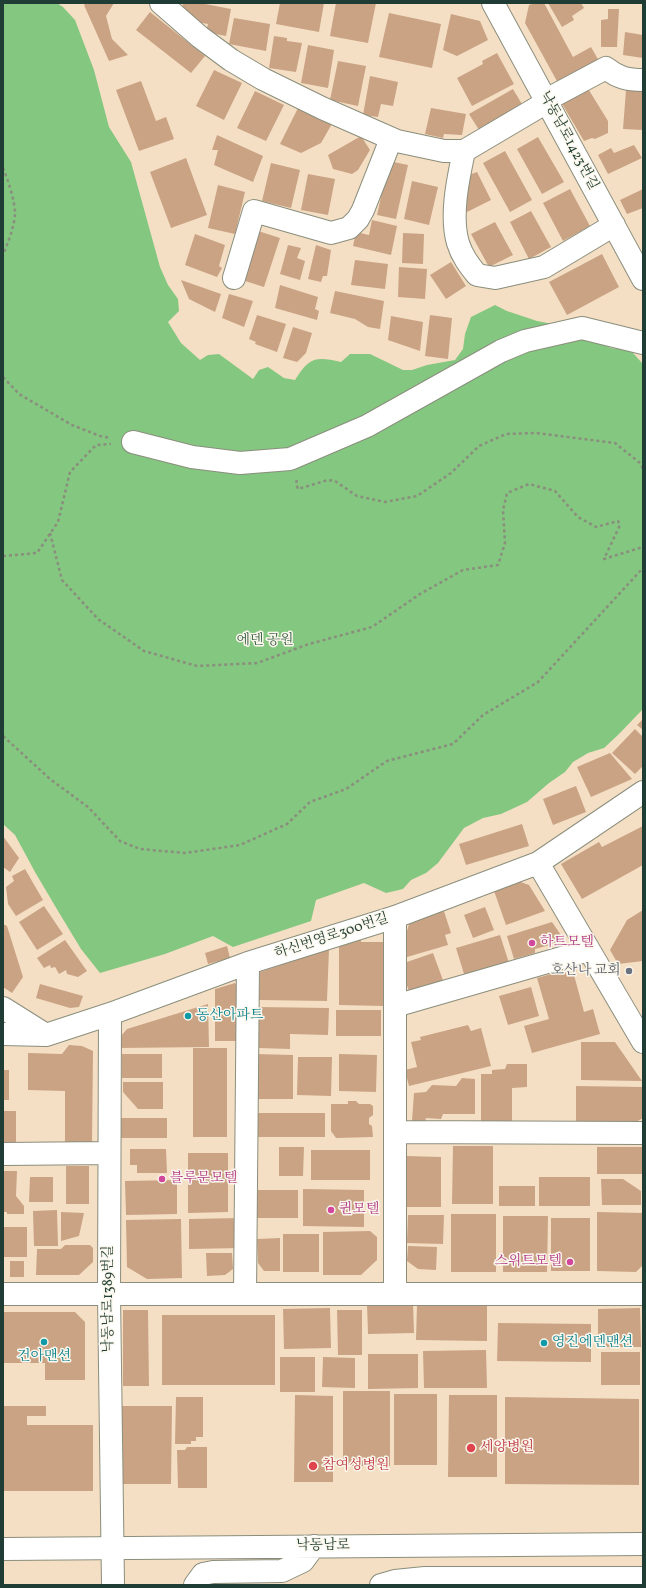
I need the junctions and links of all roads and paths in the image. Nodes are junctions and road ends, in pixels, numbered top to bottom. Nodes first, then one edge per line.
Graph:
1 (161, 3) edge
2 (493, 3) edge
3 (643, 80) edge
4 (547, 101) junction
5 (391, 139) junction
6 (464, 151) junction
7 (3, 168) edge
8 (614, 225) junction
9 (3, 256) edge
10 (234, 278) dead end
11 (643, 279) edge
12 (643, 343) edge
13 (3, 377) edge
14 (133, 442) junction
15 (643, 469) edge
16 (300, 477) dead end
17 (50, 533) junction
18 (643, 546) edge
19 (3, 556) edge
20 (643, 568) edge
21 (3, 736) edge
22 (643, 792) edge
23 (538, 862) junction
24 (395, 917) junction
25 (589, 950) junction
26 (248, 963) junction
27 (395, 1006) junction
28 (3, 1008) edge
29 (110, 1014) junction
30 (3, 1034) edge
31 (46, 1035) junction
32 (643, 1042) edge
33 (396, 1132) junction
34 (643, 1133) edge
35 (109, 1153) junction
36 (3, 1154) edge
37 (3, 1294) edge
38 (109, 1294) junction
39 (245, 1294) junction
40 (395, 1294) junction
41 (643, 1294) edge
42 (643, 1544) edge
43 (314, 1546) junction
44 (112, 1548) junction
45 (3, 1549) edge
46 (643, 1578) edge
47 (113, 1585) edge
48 (195, 1585) edge
49 (381, 1585) edge

1 - 5 main road
2 - 4 main road, 낙동남로1423번길
3 - 4 main road
4 - 6 main road
4 - 8 main road, 낙동남로1423번길
5 - 6 main road
5 - 10 main road
6 - 8 main road
7 - 9 path
8 - 11 main road, 낙동남로1423번길
12 - 14 main road
13 - 14 path
14 - 17 path
15 - 16 path
17 - 18 path
17 - 19 path
20 - 21 path
22 - 23 main road, 하신번영로300번길
23 - 24 main road, 하신번영로300번길
23 - 25 main road
24 - 26 main road, 하신번영로300번길
24 - 27 main road
25 - 27 main road
25 - 32 main road
26 - 29 main road, 하신번영로300번길
26 - 39 main road
27 - 33 main road
28 - 31 main road
29 - 31 main road, 하신번영로300번길
29 - 35 main road, 낙동남로1389번길
30 - 31 main road, 하신번영로300번길
33 - 34 main road
33 - 40 main road
35 - 36 main road
35 - 38 main road, 낙동남로1389번길
37 - 38 main road
38 - 39 main road
38 - 44 main road, 낙동남로1389번길
39 - 40 main road
40 - 41 main road
42 - 43 main road, 낙동남로
43 - 44 main road, 낙동남로
43 - 48 main road
44 - 45 main road, 낙동남로
44 - 47 main road, 낙동남로1389번길
46 - 49 main road

